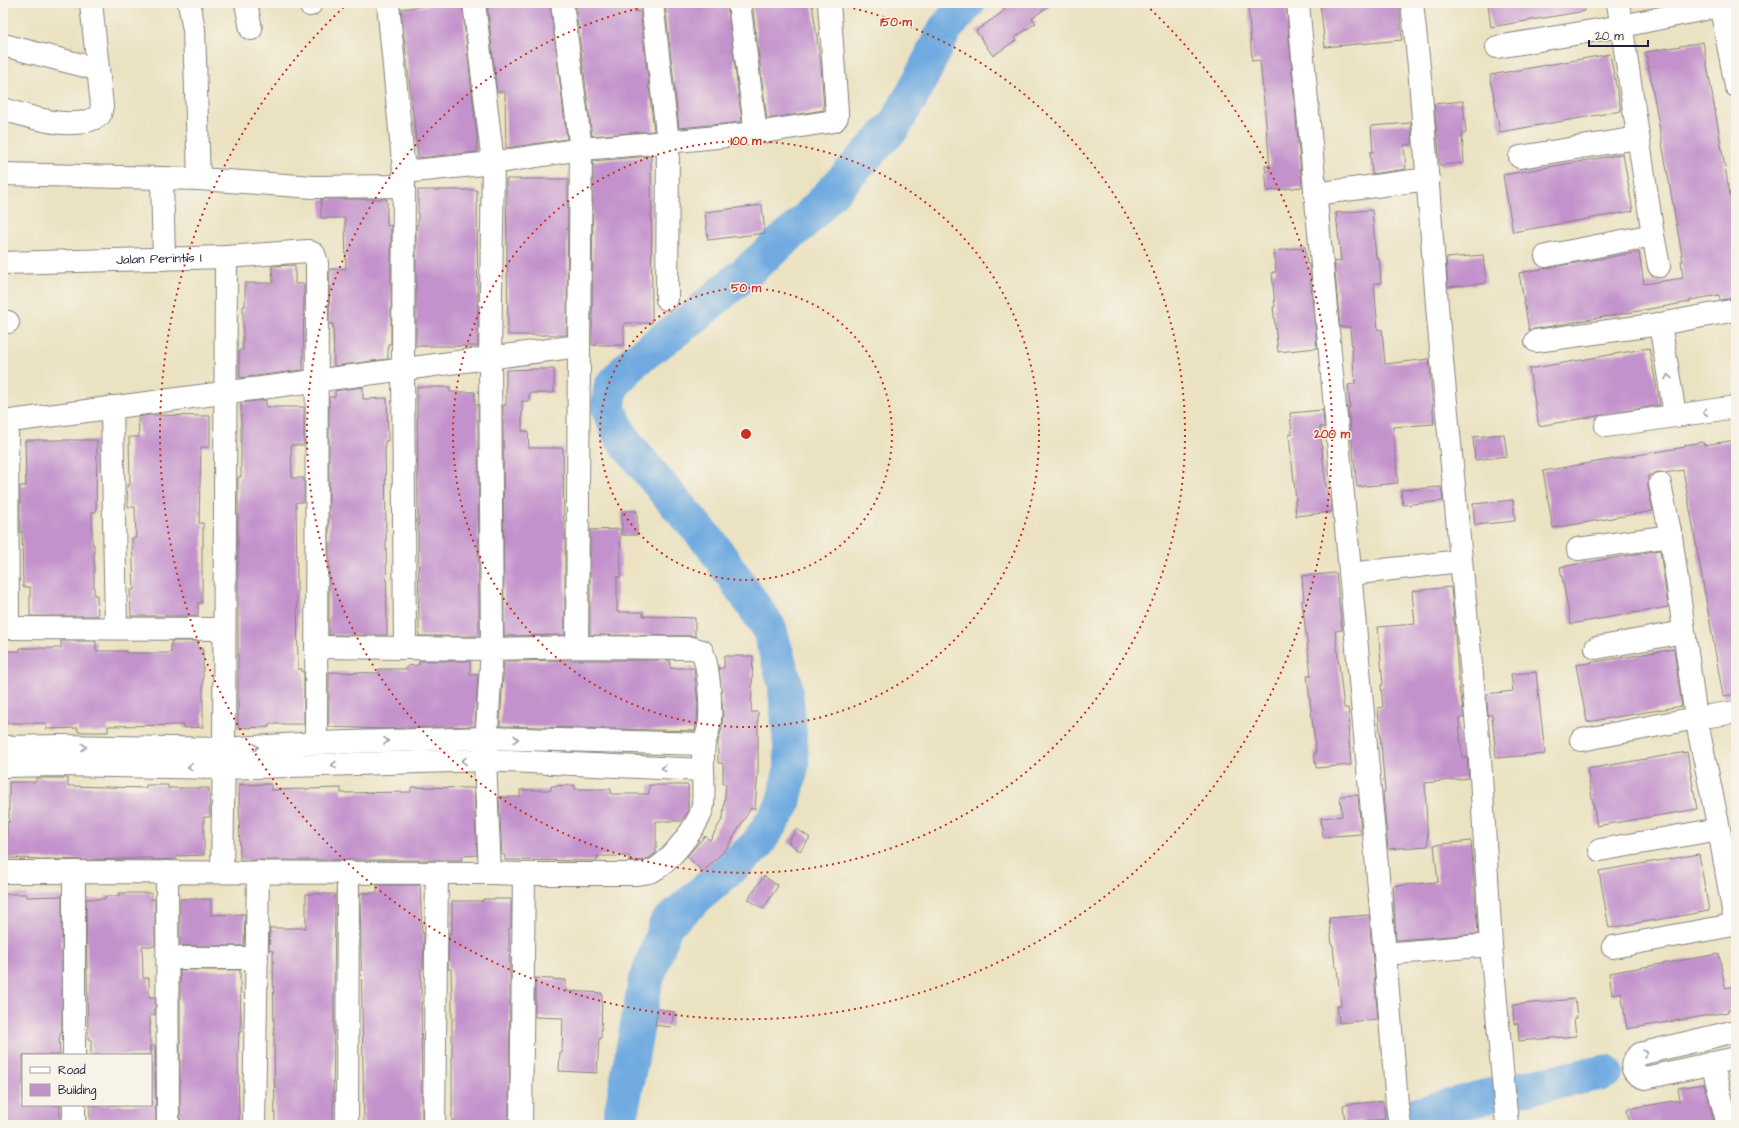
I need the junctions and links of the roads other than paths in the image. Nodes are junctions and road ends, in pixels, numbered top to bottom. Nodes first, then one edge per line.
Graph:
1 (91, 3) edge
2 (189, 3) edge
3 (246, 3) edge
4 (388, 3) edge
5 (474, 3) edge
6 (562, 3) edge
7 (652, 3) edge
8 (739, 3) edge
9 (829, 3) edge
10 (1298, 3) edge
11 (1412, 3) edge
12 (1618, 3) edge
13 (1725, 4) edge
14 (1622, 26) junction
15 (251, 30) dead end
16 (3, 45) edge
17 (1497, 47) dead end
18 (97, 69) junction
19 (1736, 86) edge
20 (3, 109) edge
21 (756, 132) junction
22 (1638, 138) junction
23 (668, 142) junction
24 (581, 149) junction
25 (1520, 158) dead end
26 (493, 163) junction
27 (3, 174) edge
28 (162, 179) junction
29 (199, 179) junction
30 (404, 179) junction
31 (1428, 179) junction
32 (1315, 194) junction
33 (1653, 235) junction
34 (1546, 256) dead end
35 (226, 257) junction
36 (164, 259) junction
37 (3, 263) edge
38 (1659, 266) dead end
39 (667, 299) dead end
40 (1736, 310) edge
41 (1660, 324) junction
42 (1536, 341) dead end
43 (580, 346) junction
44 (490, 358) junction
45 (403, 369) junction
46 (316, 381) junction
47 (226, 392) junction
48 (1736, 407) edge
49 (112, 408) junction
50 (1675, 415) junction
51 (5, 421) edge
52 (1606, 426) dead end
53 (1660, 484) dead end
54 (1671, 536) junction
55 (1578, 549) dead end
56 (1460, 561) junction
57 (1350, 574) junction
58 (6, 628) edge
59 (116, 628) junction
60 (224, 629) junction
61 (1684, 632) junction
62 (577, 646) junction
63 (316, 647) junction
64 (405, 648) junction
65 (1596, 648) dead end
66 (492, 649) junction
67 (1736, 712) edge
68 (1696, 718) junction
69 (488, 738) junction
70 (1581, 740) dead end
71 (316, 743) junction
72 (704, 744) junction
73 (3, 747) edge
74 (60, 756) junction
75 (224, 758) junction
76 (485, 760) junction
77 (3, 766) edge
78 (703, 770) junction
79 (1719, 829) junction
80 (1600, 850) dead end
81 (3, 872) edge
82 (74, 872) junction
83 (167, 872) junction
84 (222, 872) junction
85 (258, 872) junction
86 (348, 872) junction
87 (436, 873) junction
88 (490, 873) junction
89 (524, 874) junction
90 (1491, 945) junction
91 (1613, 947) dead end
92 (1386, 954) junction
93 (168, 958) junction
94 (257, 958) junction
95 (1736, 1031) edge
96 (74, 1054) edge
97 (1736, 1058) edge
98 (1712, 1063) junction
99 (74, 1106) edge
100 (1398, 1114) edge
101 (1507, 1121) edge
102 (74, 1125) edge
103 (168, 1125) edge
104 (254, 1125) edge
105 (347, 1125) edge
106 (434, 1125) edge
107 (521, 1125) edge
108 (1728, 1125) edge

1 - 18 street
2 - 29 street
3 - 15 street
4 - 30 street
5 - 26 street
6 - 24 street
7 - 23 street
8 - 21 street
9 - 21 street
10 - 32 street
11 - 31 street
12 - 14 street
13 - 14 street
13 - 19 street
14 - 17 street
14 - 22 street
16 - 18 street
18 - 20 street
21 - 23 street
22 - 25 street
22 - 33 street
23 - 24 street
23 - 39 street
24 - 26 street
24 - 43 street
26 - 30 street
26 - 44 street
27 - 28 street
28 - 29 street
28 - 36 street
29 - 30 street
30 - 45 street
31 - 32 street
31 - 56 street
32 - 57 street
33 - 34 street
33 - 38 street
35 - 36 street, Jalan Perintis I
35 - 46 street, Jalan Perintis I
35 - 47 street
36 - 37 street, Jalan Perintis I
40 - 41 street
41 - 42 street
50 -> 41 street
43 - 44 street
43 - 62 street
44 - 45 street
44 - 66 street
45 - 46 street
45 - 64 street
46 - 47 street
46 - 63 street
47 - 49 street
47 - 60 street
48 -> 50 street
49 - 51 street
49 - 59 street
50 - 52 street
51 - 58 street
53 - 54 street
54 - 55 street
54 - 61 street
56 - 57 street
56 - 90 street
57 - 92 street
58 - 59 street
59 - 60 street
60 - 75 street
61 - 65 street
61 - 68 street
62 - 66 street
62 - 72 street
63 - 64 street
63 - 71 street
64 - 66 street
66 - 69 street
67 - 68 street
68 - 70 street
68 - 79 street
71 -> 69 street
69 -> 72 street
69 - 76 street
75 -> 71 street
72 - 78 street
73 - 74 street
74 - 75 street
74 - 77 street
76 -> 75 street
75 - 84 street
78 -> 76 street
76 - 88 street
78 - 89 street
79 - 80 street
79 - 91 street
81 - 82 street
82 - 83 street
82 - 96 street
83 - 84 street
83 - 93 street
84 - 85 street
85 - 86 street
85 - 94 street
86 - 87 street
86 - 105 street
87 - 88 street
87 - 106 street
88 - 89 street
89 - 107 street
90 - 92 street
90 - 101 street
92 - 100 street
93 - 94 street
93 - 103 street
94 - 104 street
98 -> 95 street
97 - 98 street
98 - 108 street
99 - 102 street

